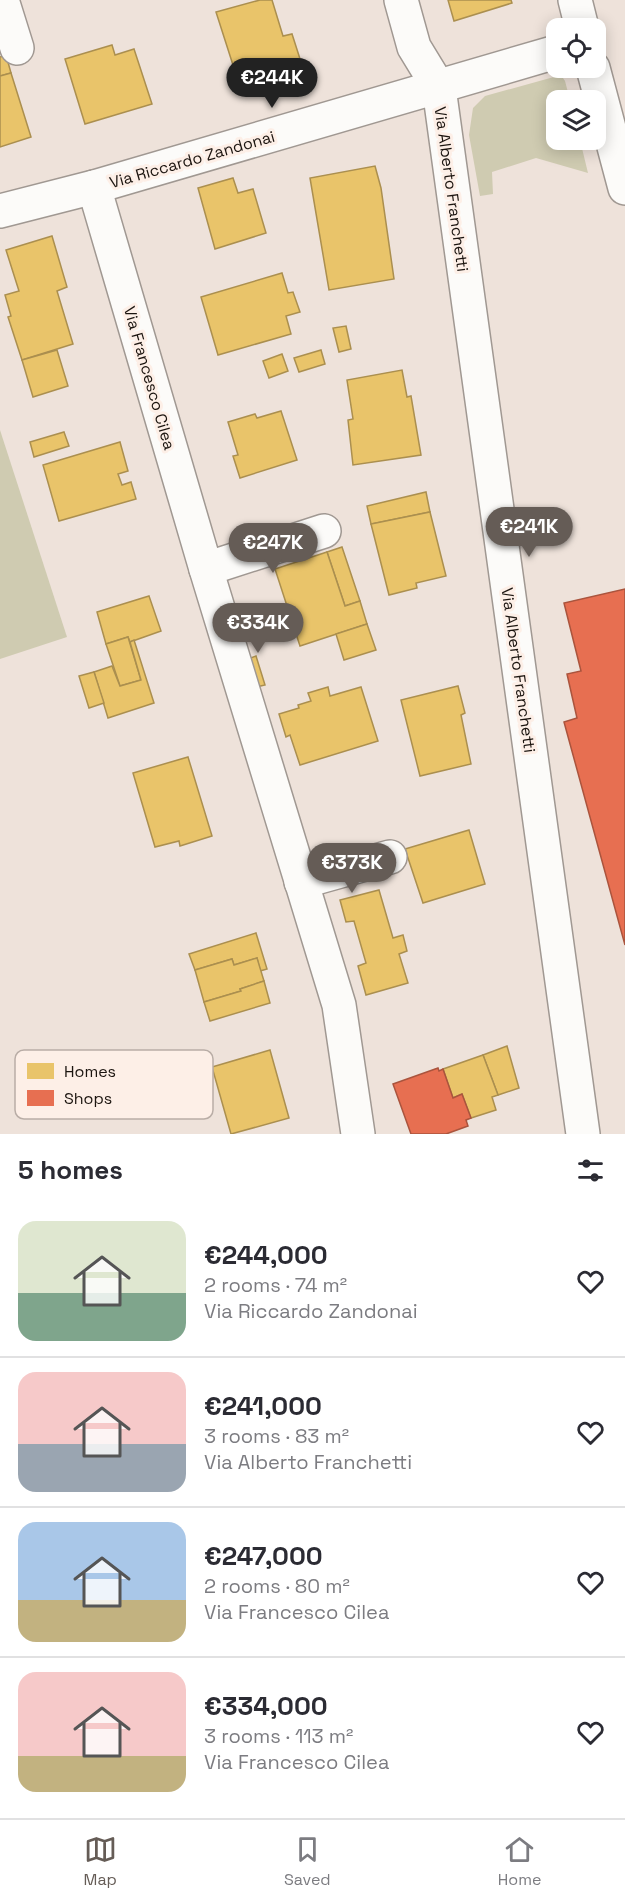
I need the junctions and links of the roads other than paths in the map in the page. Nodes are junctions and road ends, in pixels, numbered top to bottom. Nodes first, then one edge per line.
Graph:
1 (2, 0) edge
2 (401, 0) edge
3 (575, 0) edge
4 (580, 18) edge
5 (17, 48) dead end
6 (546, 55) edge
7 (595, 78) edge
8 (438, 88) junction
9 (94, 187) junction
10 (625, 188) edge
11 (0, 211) edge
12 (324, 531) dead end
13 (206, 569) junction
14 (390, 857) dead end
15 (301, 882) junction
16 (358, 1134) edge
17 (583, 1134) edge

1 - 5 street
2 - 8 street, Via Alberto Franchetti
3 - 4 street
6 - 8 street, Via Riccardo Zandonai
7 - 10 street
8 - 9 street, Via Riccardo Zandonai
8 - 17 street, Via Alberto Franchetti
9 - 11 street, Via Riccardo Zandonai
9 - 13 street, Via Francesco Cilea
12 - 13 street
13 - 15 street, Via Francesco Cilea
14 - 15 street
15 - 16 street, Via Francesco Cilea

